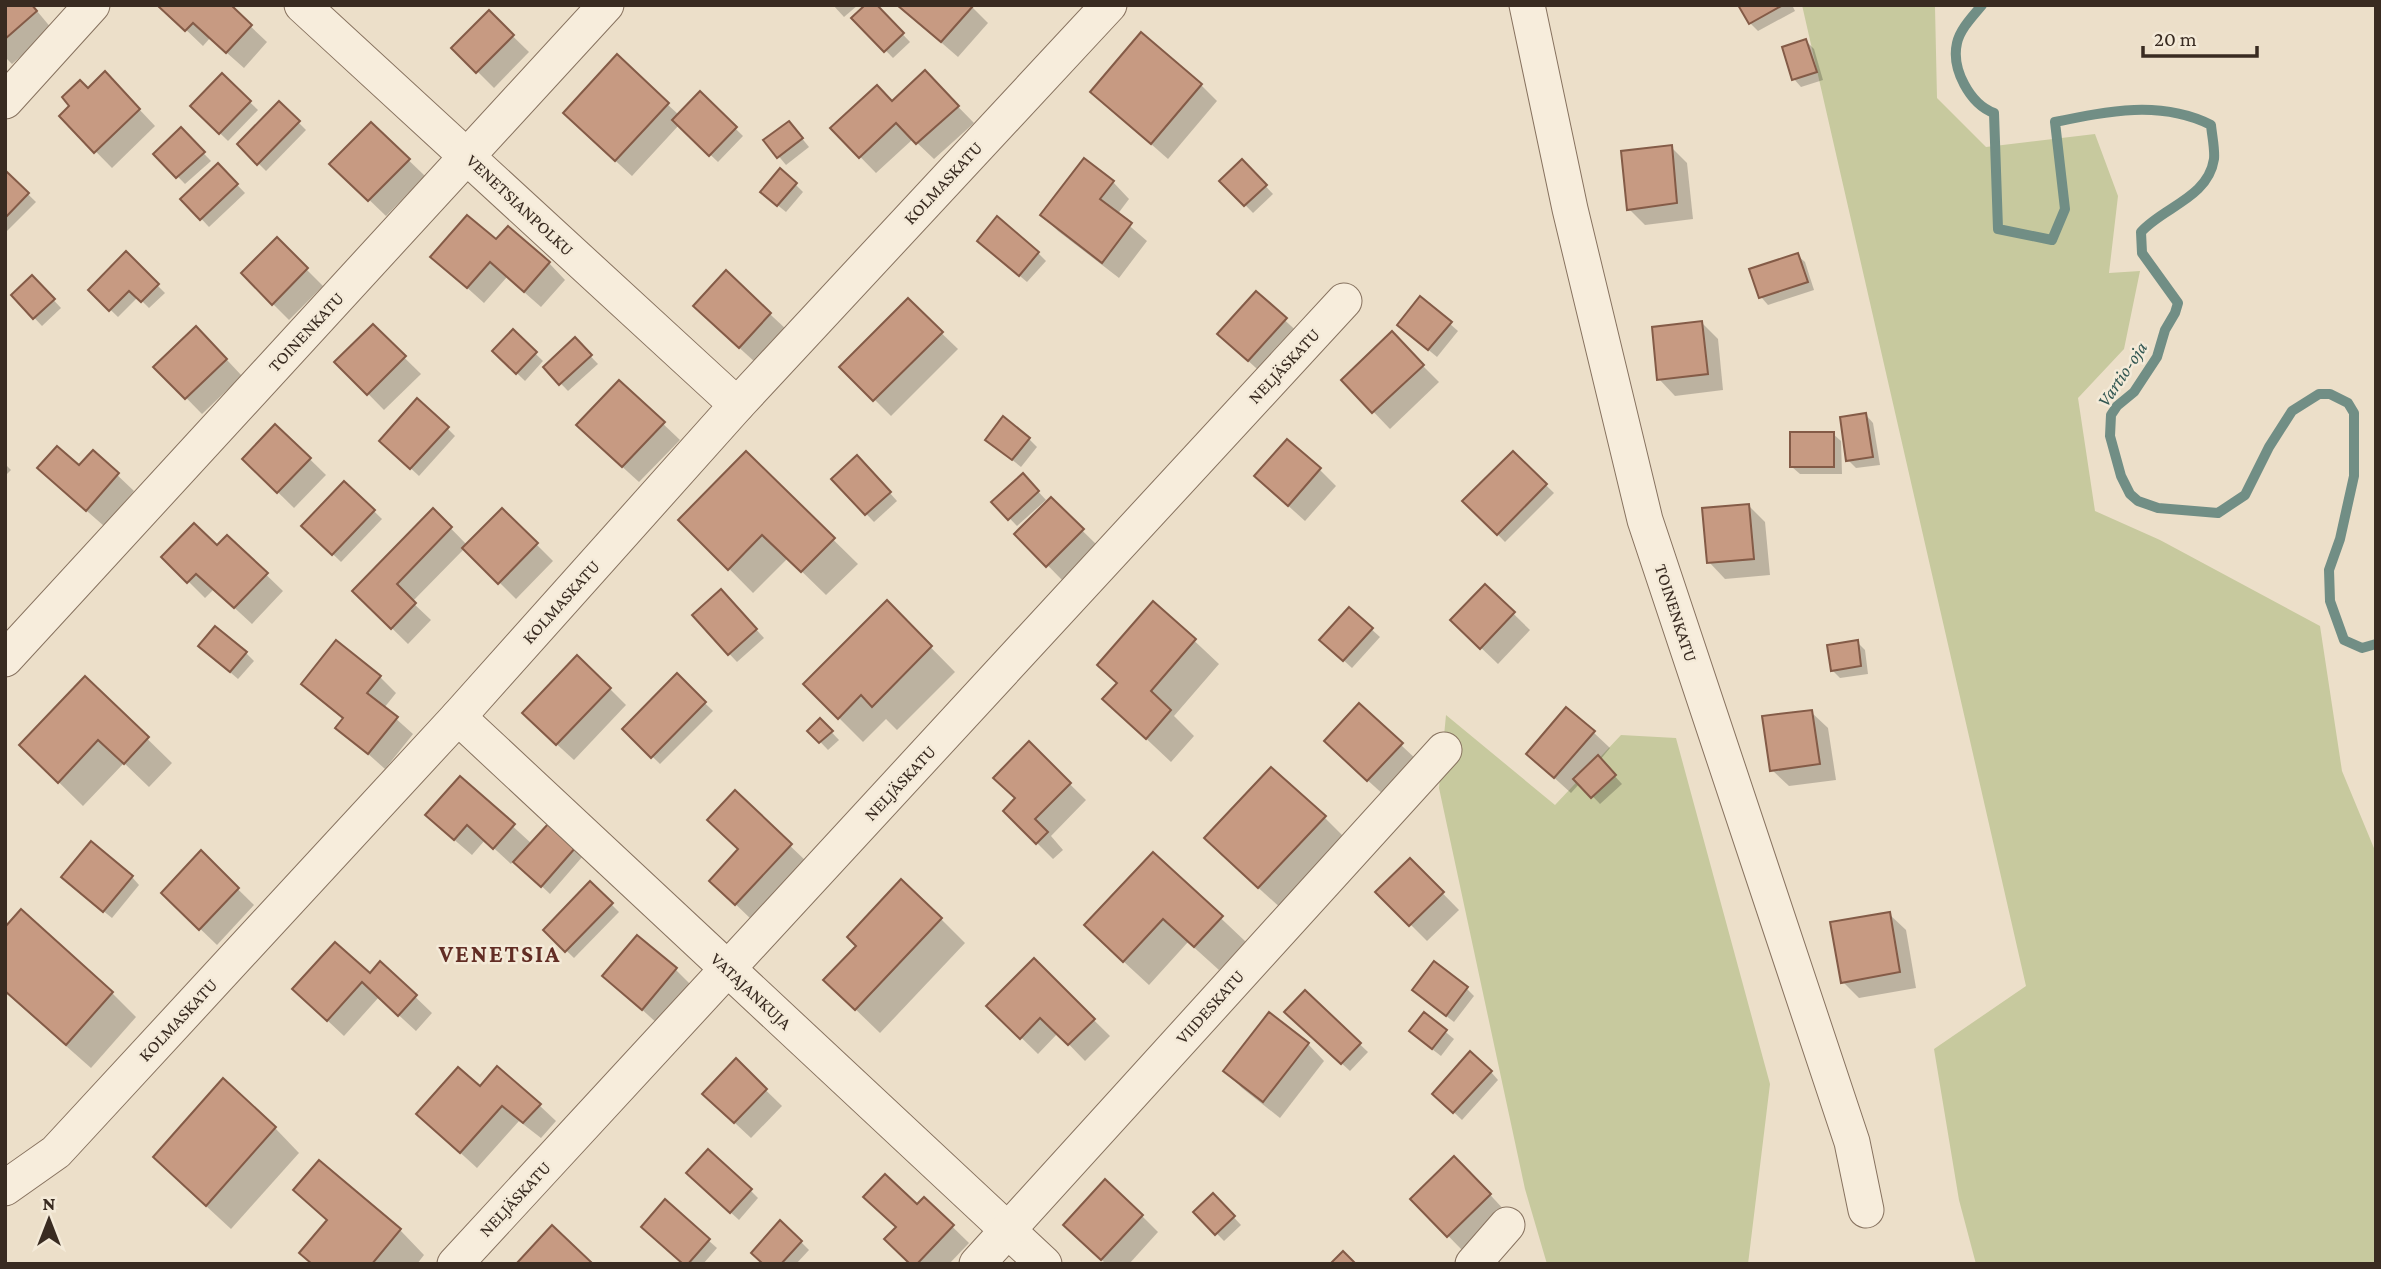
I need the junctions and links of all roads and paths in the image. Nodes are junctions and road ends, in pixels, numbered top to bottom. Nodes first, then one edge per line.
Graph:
1 (92, 5) edge
2 (302, 5) edge
3 (607, 5) edge
4 (1109, 5) edge
5 (1527, 5) edge
6 (5, 101) edge
7 (467, 157) junction
8 (1344, 301) dead end
9 (737, 405) junction
10 (5, 659) edge
11 (458, 718) junction
12 (1444, 750) dead end
13 (728, 970) junction
14 (5, 1188) edge
15 (1866, 1210) dead end
16 (1507, 1225) dead end
17 (1008, 1230) junction
18 (455, 1264) edge
19 (977, 1264) edge
20 (1044, 1264) edge
21 (1473, 1264) edge

1 - 6 street
2 - 7 street, VENETSIANPOLKU
3 - 7 street, TOINENKATU
4 - 9 street, KOLMASKATU
5 - 15 street, TOINENKATU
7 - 9 street, VENETSIANPOLKU
7 - 10 street, TOINENKATU
8 - 13 street, NELJÄSKATU
9 - 11 street, KOLMASKATU
11 - 13 street, VATAJANKUJA
11 - 14 street, KOLMASKATU
12 - 17 street, VIIDESKATU
13 - 17 street, VATAJANKUJA
13 - 18 street, NELJÄSKATU
16 - 21 street
17 - 19 street, VIIDESKATU
17 - 20 street, VATAJANKUJA

